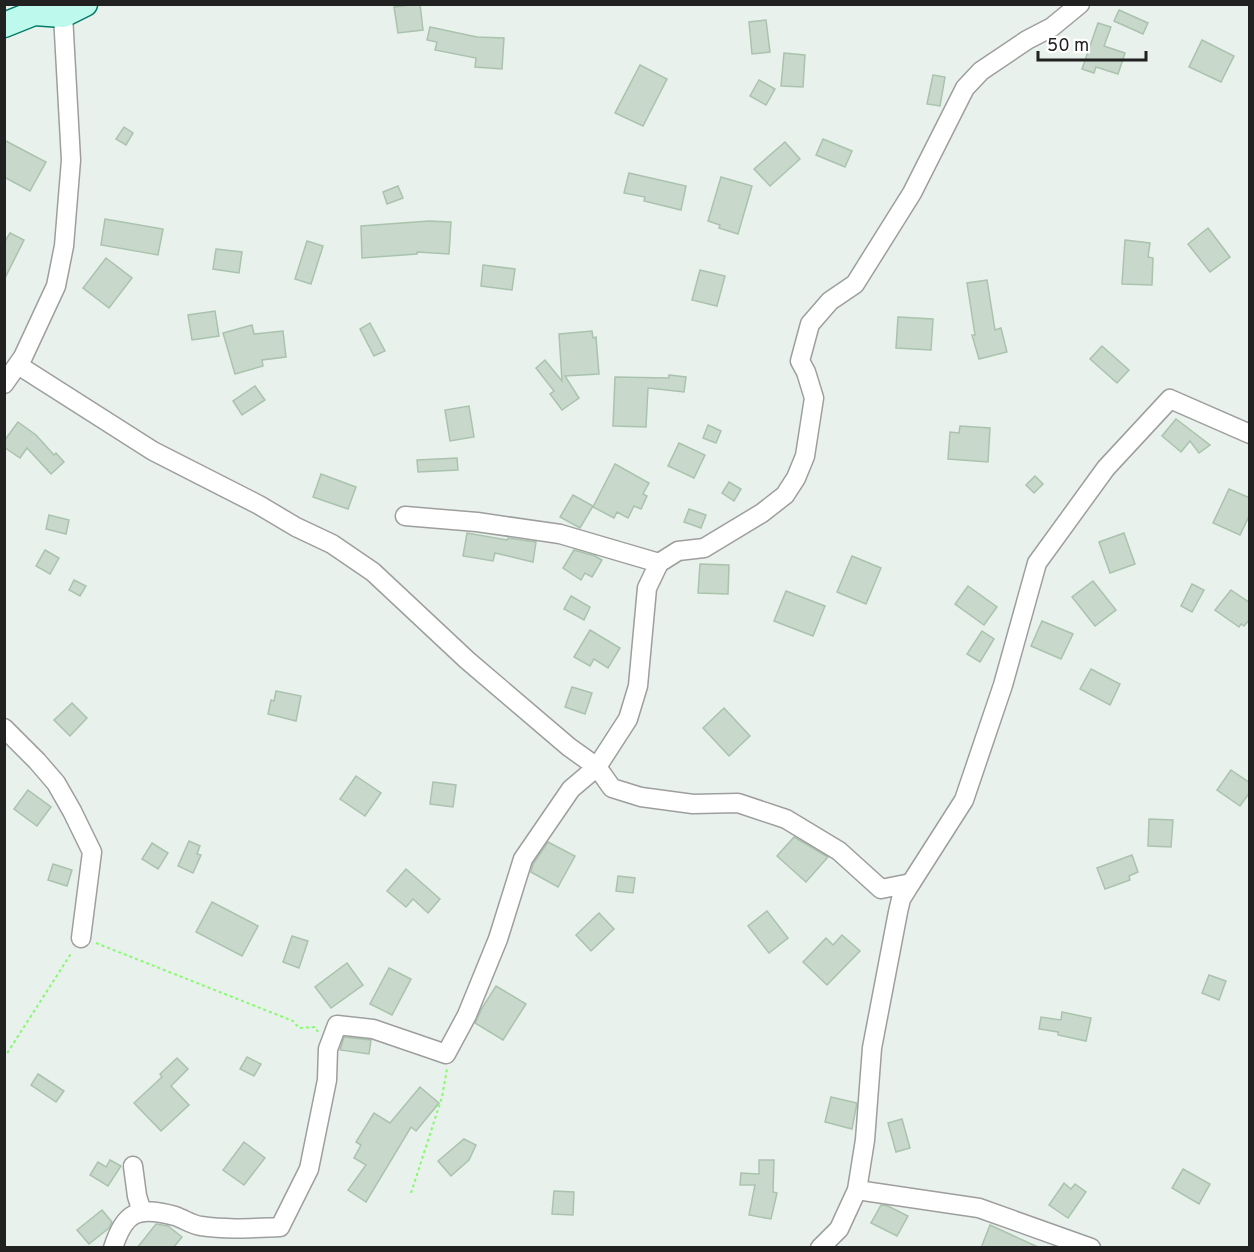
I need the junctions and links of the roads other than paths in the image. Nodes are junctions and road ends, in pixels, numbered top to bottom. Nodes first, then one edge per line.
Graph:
1 (85, 4) edge
2 (1080, 4) edge
3 (61, 10) edge
4 (4, 25) edge
5 (18, 365) junction
6 (4, 384) edge
7 (1250, 434) edge
8 (405, 516) dead end
9 (659, 563) junction
10 (4, 728) edge
11 (597, 767) junction
12 (911, 883) junction
13 (81, 938) road end
14 (133, 1166) dead end
15 (857, 1190) junction
16 (142, 1212) junction
17 (839, 1229) junction
18 (113, 1248) edge
19 (820, 1248) edge
20 (844, 1248) edge
21 (1091, 1248) edge

1 - 3 main road
2 - 9 street
3 - 4 main road
3 - 5 street
5 - 6 street
5 - 11 street
7 - 12 street
8 - 9 street
9 - 11 street
10 - 13 street
11 - 12 street
11 - 16 street
12 - 15 street
14 - 16 street
15 - 17 street
15 - 21 street
16 - 18 street
17 - 19 street
17 - 20 street

